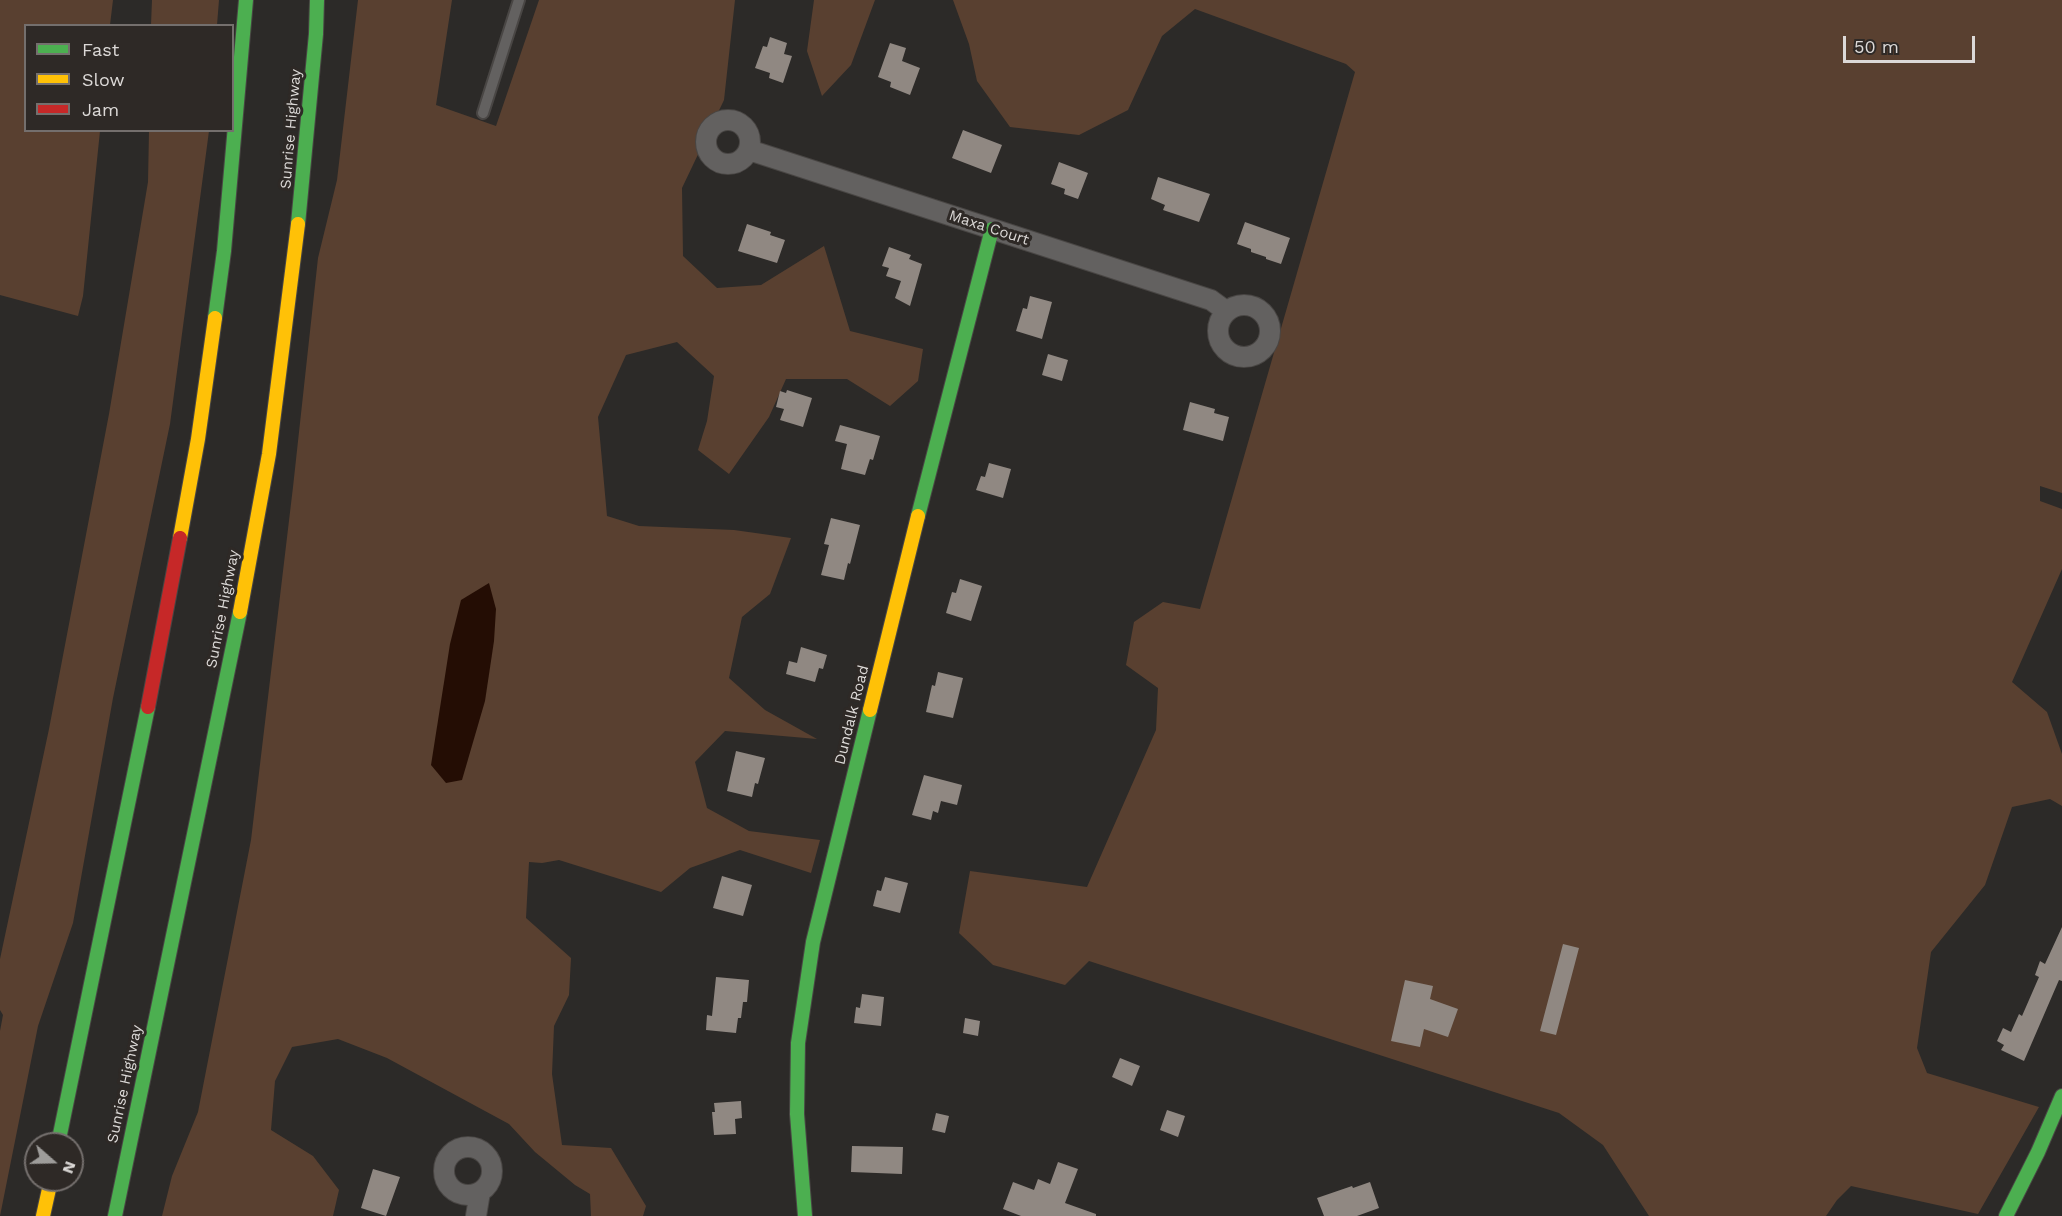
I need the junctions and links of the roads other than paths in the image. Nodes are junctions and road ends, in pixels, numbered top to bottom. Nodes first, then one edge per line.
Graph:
1 (246, 0) edge
2 (318, 0) edge
3 (519, 0) edge
4 (483, 113) dead end
5 (749, 150) dead end
6 (992, 229) junction
7 (1226, 311) dead end
8 (2062, 1096) edge
9 (60, 1132) edge
10 (48, 1192) edge
11 (480, 1192) dead end
12 (43, 1216) edge
13 (115, 1216) edge
14 (476, 1216) edge
15 (805, 1216) edge
16 (2006, 1216) edge

1 - 9 main road
2 - 13 main road, Sunrise Highway
3 - 4 lane
5 - 6 street, Maxa Court
6 - 7 street, Maxa Court
6 - 15 main road, Dundalk Road
8 - 16 main road
10 - 12 main road
11 - 14 street

